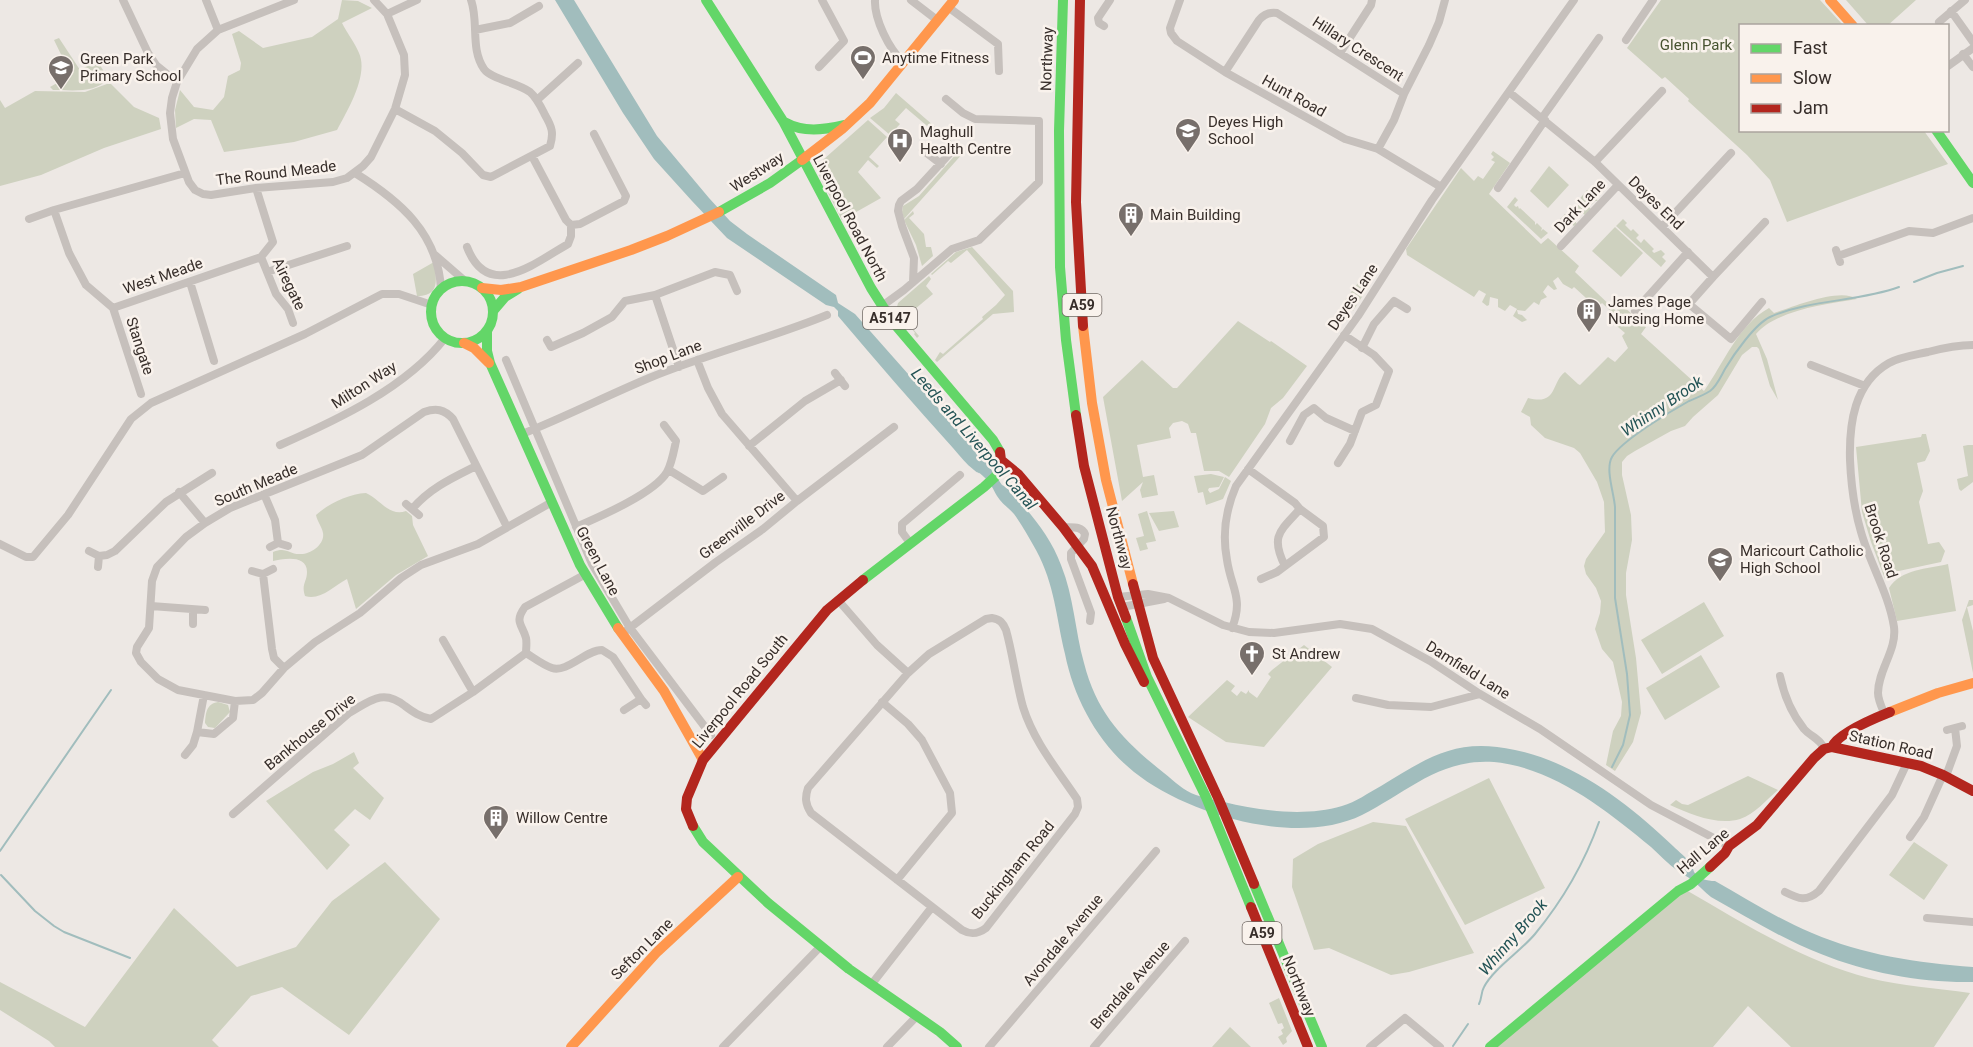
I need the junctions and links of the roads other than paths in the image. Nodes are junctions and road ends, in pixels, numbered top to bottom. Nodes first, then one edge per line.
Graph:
1 (123, 0) edge
2 (206, 0) edge
3 (294, 0) edge
4 (374, 0) edge
5 (417, 0) edge
6 (471, 0) edge
7 (706, 0) edge
8 (822, 0) edge
9 (874, 0) edge
10 (911, 0) edge
11 (1063, 0) edge
12 (1080, 0) edge
13 (1110, 0) edge
14 (1180, 0) edge
15 (1372, 0) edge
16 (1445, 0) edge
17 (1574, 0) edge
18 (1653, 0) edge
19 (1830, 0) edge
20 (1965, 0) edge
21 (951, 3) edge
22 (539, 6) dead end
23 (1951, 11) junction
24 (387, 14) junction
25 (936, 21) junction
26 (1939, 22) dead end
27 (1851, 24) edge
28 (1104, 26) dead end
29 (218, 30) junction
30 (476, 30) junction
31 (1599, 38) dead end
32 (1626, 40) dead end
33 (1973, 42) edge
34 (1973, 48) edge
35 (1340, 53) junction
36 (1963, 54) junction
37 (903, 62) junction
38 (578, 63) dead end
39 (1949, 64) edge
40 (819, 67) dead end
41 (1973, 67) edge
42 (999, 71) dead end
43 (1225, 72) junction
44 (177, 82) junction
45 (1662, 91) dead end
46 (1509, 92) junction
47 (1404, 94) junction
48 (946, 99) dead end
49 (537, 100) junction
50 (395, 109) junction
51 (1543, 119) junction
52 (783, 121) junction
53 (847, 124) junction
54 (1937, 132) edge
55 (594, 134) dead end
56 (1378, 149) junction
57 (923, 150) dead end
58 (951, 152) dead end
59 (1731, 153) dead end
60 (532, 156) junction
61 (802, 159) junction
62 (1595, 162) junction
63 (941, 164) junction
64 (185, 173) junction
65 (355, 173) junction
66 (1973, 183) edge
67 (1618, 185) junction
68 (1442, 187) junction
69 (256, 188) junction
70 (1498, 188) dead end
71 (54, 210) junction
72 (1973, 218) edge
73 (29, 219) dead end
74 (1765, 222) dead end
75 (571, 225) junction
76 (1662, 227) junction
77 (347, 246) dead end
78 (1561, 246) dead end
79 (467, 247) dead end
80 (1688, 252) junction
81 (434, 254) junction
82 (1838, 256) dead end
83 (261, 257) junction
84 (267, 272) junction
85 (1713, 277) junction
86 (465, 281) junction
87 (190, 282) junction
88 (913, 282) junction
89 (521, 287) junction
90 (482, 288) junction
91 (441, 290) junction
92 (737, 291) dead end
93 (655, 295) junction
94 (1762, 302) dead end
95 (432, 305) junction
96 (882, 306) junction
97 (112, 308) junction
98 (1407, 309) dead end
99 (493, 311) junction
100 (1635, 311) dead end
101 (827, 315) dead end
102 (293, 323) dead end
103 (487, 331) junction
104 (1344, 335) junction
105 (445, 338) junction
106 (547, 340) dead end
107 (464, 343) junction
108 (1973, 345) edge
109 (1362, 348) junction
110 (506, 360) dead end
111 (697, 360) junction
112 (214, 361) dead end
113 (490, 363) junction
114 (1811, 365) dead end
115 (679, 367) junction
116 (835, 373) dead end
117 (1865, 386) junction
118 (141, 394) dead end
119 (664, 425) dead end
120 (894, 427) dead end
121 (535, 429) junction
122 (1355, 431) junction
123 (284, 432) dead end
124 (522, 434) junction
125 (288, 441) junction
126 (1290, 441) dead end
127 (280, 445) dead end
128 (749, 446) junction
129 (1001, 460) junction
130 (1338, 463) dead end
131 (476, 466) junction
132 (199, 467) dead end
133 (1248, 469) junction
134 (669, 470) junction
135 (960, 475) dead end
136 (723, 477) dead end
137 (179, 492) junction
138 (264, 494) junction
139 (797, 501) junction
140 (552, 502) junction
141 (1300, 509) junction
142 (419, 515) dead end
143 (205, 523) junction
144 (507, 527) junction
145 (576, 527) junction
146 (278, 543) junction
147 (910, 543) junction
148 (0, 544) edge
149 (288, 546) dead end
150 (1076, 546) junction
151 (270, 547) dead end
152 (89, 551) dead end
153 (99, 556) junction
154 (1285, 566) junction
155 (98, 567) dead end
156 (273, 568) dead end
157 (252, 571) dead end
158 (263, 574) junction
159 (586, 574) junction
160 (1261, 579) dead end
161 (837, 600) junction
162 (1128, 601) junction
163 (151, 606) junction
164 (194, 610) junction
165 (205, 610) dead end
166 (1089, 621) dead end
167 (193, 624) dead end
168 (1232, 628) junction
169 (626, 631) junction
170 (443, 640) dead end
171 (526, 654) junction
172 (284, 668) junction
173 (908, 673) junction
174 (1790, 674) dead end
175 (1973, 683) edge
176 (473, 692) junction
177 (1480, 694) junction
178 (204, 695) junction
179 (1356, 698) dead end
180 (235, 701) junction
181 (882, 702) junction
182 (1160, 705) junction
183 (624, 710) dead end
184 (1885, 715) junction
185 (1954, 728) dead end
186 (197, 732) junction
187 (711, 735) dead end
188 (1828, 748) junction
189 (185, 755) dead end
190 (703, 760) junction
191 (1907, 763) junction
192 (1945, 775) junction
193 (1973, 792) edge
194 (233, 814) dead end
195 (1910, 837) dead end
196 (1729, 846) junction
197 (1156, 851) dead end
198 (738, 877) junction
199 (897, 880) junction
200 (1785, 892) dead end
201 (932, 907) junction
202 (1927, 918) dead end
203 (1973, 922) edge
204 (1185, 941) dead end
205 (820, 947) junction
206 (871, 985) junction
207 (917, 1016) junction
208 (571, 1047) edge
209 (723, 1047) edge
210 (887, 1047) edge
211 (957, 1047) edge
212 (989, 1047) edge
213 (1094, 1047) edge
214 (1308, 1047) edge
215 (1322, 1047) edge
216 (1370, 1047) edge
217 (1440, 1047) edge
218 (1490, 1047) edge

1 - 44 street
2 - 29 street
3 - 29 street, The Round Meade
4 - 24 street, The Round Meade
5 - 24 street
6 - 30 street
7 - 52 main road, Liverpool Road North / A5147
8 - 40 street
9 - 37 street
10 - 25 street
11 - 162 main road, Northway / A59
12 - 162 main road, Northway / A59
13 - 28 street
14 - 43 street, Hunt Road
15 - 35 street
16 - 47 street
17 - 46 street, Deyes Lane
18 - 32 street
19 - 27 main road
20 - 23 street
21 - 25 main road, Westway
21 - 42 street
22 - 30 street
23 - 26 street
23 - 33 street
24 - 50 street, The Round Meade
25 - 37 main road, Westway
29 - 44 street, The Round Meade
30 - 49 street
31 - 51 street
34 - 36 street
35 - 43 street, Hillary Crescent
35 - 47 street, Hillary Crescent
36 - 39 street
36 - 41 street
37 - 53 main road, Westway
38 - 49 street
43 - 56 street, Hunt Road
44 - 64 street, The Round Meade
45 - 62 street
46 - 51 street, Deyes End
46 - 68 street, Deyes Lane
47 - 56 street
48 - 88 street
49 - 60 street
50 - 60 street
50 - 65 street, The Round Meade
51 - 62 street, Deyes End
51 - 70 street
52 - 53 main road
52 - 61 main road, Liverpool Road North / A5147
53 - 61 main road, Westway
54 - 66 main road
55 - 75 street
56 - 68 street, Hunt Road
57 - 63 street
58 - 63 street
59 - 76 street
60 - 75 street
61 - 89 main road, Westway
61 - 96 main road, Liverpool Road North / A5147
62 - 67 street, Deyes End
63 - 88 street
64 - 69 street, The Round Meade
64 - 71 street
65 - 69 street, The Round Meade
65 - 81 street
67 - 76 street, Deyes End
67 - 78 street, Dark Lane
68 - 104 street, Deyes Lane
69 - 83 street
71 - 73 street
71 - 97 street, West Meade
72 - 82 street
74 - 85 street
75 - 79 street
76 - 80 street, Deyes End
77 - 84 street
80 - 85 street, Deyes End
80 - 100 street
81 - 86 street
81 - 91 street
83 - 84 street, Airegate
83 - 87 street, West Meade
84 - 102 street, Airegate
85 - 94 street
86 - 90 main road
86 - 91 main road
87 - 97 street, West Meade
87 - 112 street
88 - 96 street
89 - 90 main road, Westway
89 - 99 main road, Westway
90 - 99 main road
91 - 95 main road
92 - 93 street
93 - 106 street
93 - 115 street
95 - 105 main road
95 - 148 street
96 - 129 main road, Liverpool Road North / A5147
97 - 118 street, Stangate
98 - 109 street
99 - 103 main road
101 - 111 street, Shop Lane
103 - 107 main road
103 - 113 main road, Green Lane
104 - 109 street
104 - 133 street, Deyes Lane
105 - 107 main road
105 - 125 street, Milton Way
107 - 113 main road, Green Lane
108 - 117 street, Brook Road
109 - 122 street
110 - 121 street
111 - 115 street, Shop Lane
111 - 128 street, Greenville Drive
113 - 124 main road, Green Lane
114 - 117 street
115 - 121 street, Shop Lane
116 - 128 street
117 - 184 street, Brook Road
119 - 134 street
120 - 139 street
121 - 124 street, Shop Lane
121 - 145 street
122 - 126 street
122 - 130 street
123 - 125 street
124 - 140 main road, Green Lane
125 - 127 street, Milton Way
128 - 139 street, Greenville Drive
129 - 147 main road, Liverpool Road South
129 - 150 main road, Liverpool Road North / A5147
131 - 138 street, South Meade
131 - 142 street
131 - 144 street, South Meade
132 - 137 street
133 - 141 street
133 - 168 street, Deyes Lane
134 - 136 street
134 - 145 street
135 - 147 street
137 - 143 street
137 - 153 street
138 - 143 street, South Meade
138 - 146 street
139 - 169 street, Greenville Drive
140 - 144 street, South Meade
140 - 159 main road, Green Lane
141 - 154 street
141 - 154 street
143 - 163 street, South Meade
144 - 172 street, South Meade
145 - 169 street
146 - 149 street
146 - 151 street
147 - 161 main road, Liverpool Road South
150 - 166 street
150 - 182 main road, Liverpool Road North / A5147
152 - 153 street
153 - 155 street
154 - 160 street
156 - 158 street
157 - 158 street
158 - 172 street
159 - 169 main road, Green Lane
159 - 171 street
161 - 173 street
161 - 190 main road, Liverpool Road South
162 - 168 street, Damfield Lane
162 - 182 main road, Northway / A59
162 - 215 main road, Northway / A59
163 - 164 street
163 - 178 street, South Meade
164 - 165 street
164 - 167 street
168 - 177 street, Damfield Lane
169 - 187 street
169 - 190 main road, Green Lane
170 - 176 street
171 - 176 street, Bankhouse Drive
171 - 183 street
172 - 180 street, South Meade
173 - 181 street, Buckingham Road
173 - 201 street, Buckingham Road
174 - 188 street
175 - 184 main road, Hall Lane
176 - 194 street, Bankhouse Drive
177 - 179 street
177 - 196 street, Damfield Lane
178 - 180 street, South Meade
178 - 186 street
180 - 186 street
181 - 199 street
181 - 199 street, Buckingham Road
182 - 214 main road, Northway / A59
184 - 188 main road, Hall Lane
185 - 192 street
186 - 189 street
188 - 191 main road, Station Road
188 - 196 main road, Hall Lane
190 - 198 main road, Liverpool Road South
191 - 192 main road, Station Road
191 - 200 street
192 - 193 main road, Station Road
192 - 195 street
196 - 218 main road, Hall Lane
197 - 212 street, Avondale Avenue
198 - 205 main road, Liverpool Road South
198 - 208 main road, Sefton Lane
199 - 201 street, Buckingham Road
201 - 206 street
202 - 203 street
204 - 213 street, Brendale Avenue
205 - 206 main road, Liverpool Road South
205 - 209 street
206 - 207 main road, Liverpool Road South
207 - 210 street
207 - 211 main road, Liverpool Road South
216 - 217 street

